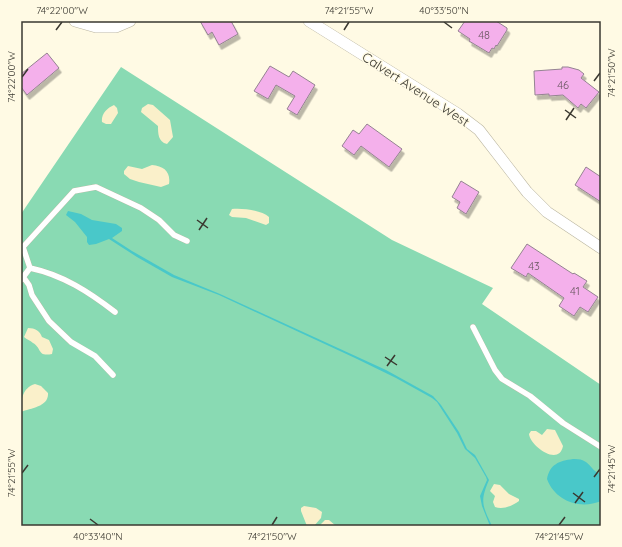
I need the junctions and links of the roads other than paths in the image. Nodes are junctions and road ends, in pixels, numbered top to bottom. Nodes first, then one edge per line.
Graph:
1 (75, 21) edge
2 (130, 21) edge
3 (309, 21) edge
4 (187, 242) dead end
5 (601, 248) edge
6 (30, 268) junction
7 (22, 279) edge
8 (116, 312) dead end
9 (473, 327) dead end
10 (113, 375) dead end
11 (601, 447) edge

1 - 2 street
3 - 5 street, Calvert Avenue West
4 - 6 lane
6 - 7 lane
6 - 8 lane
7 - 10 lane
9 - 11 lane

